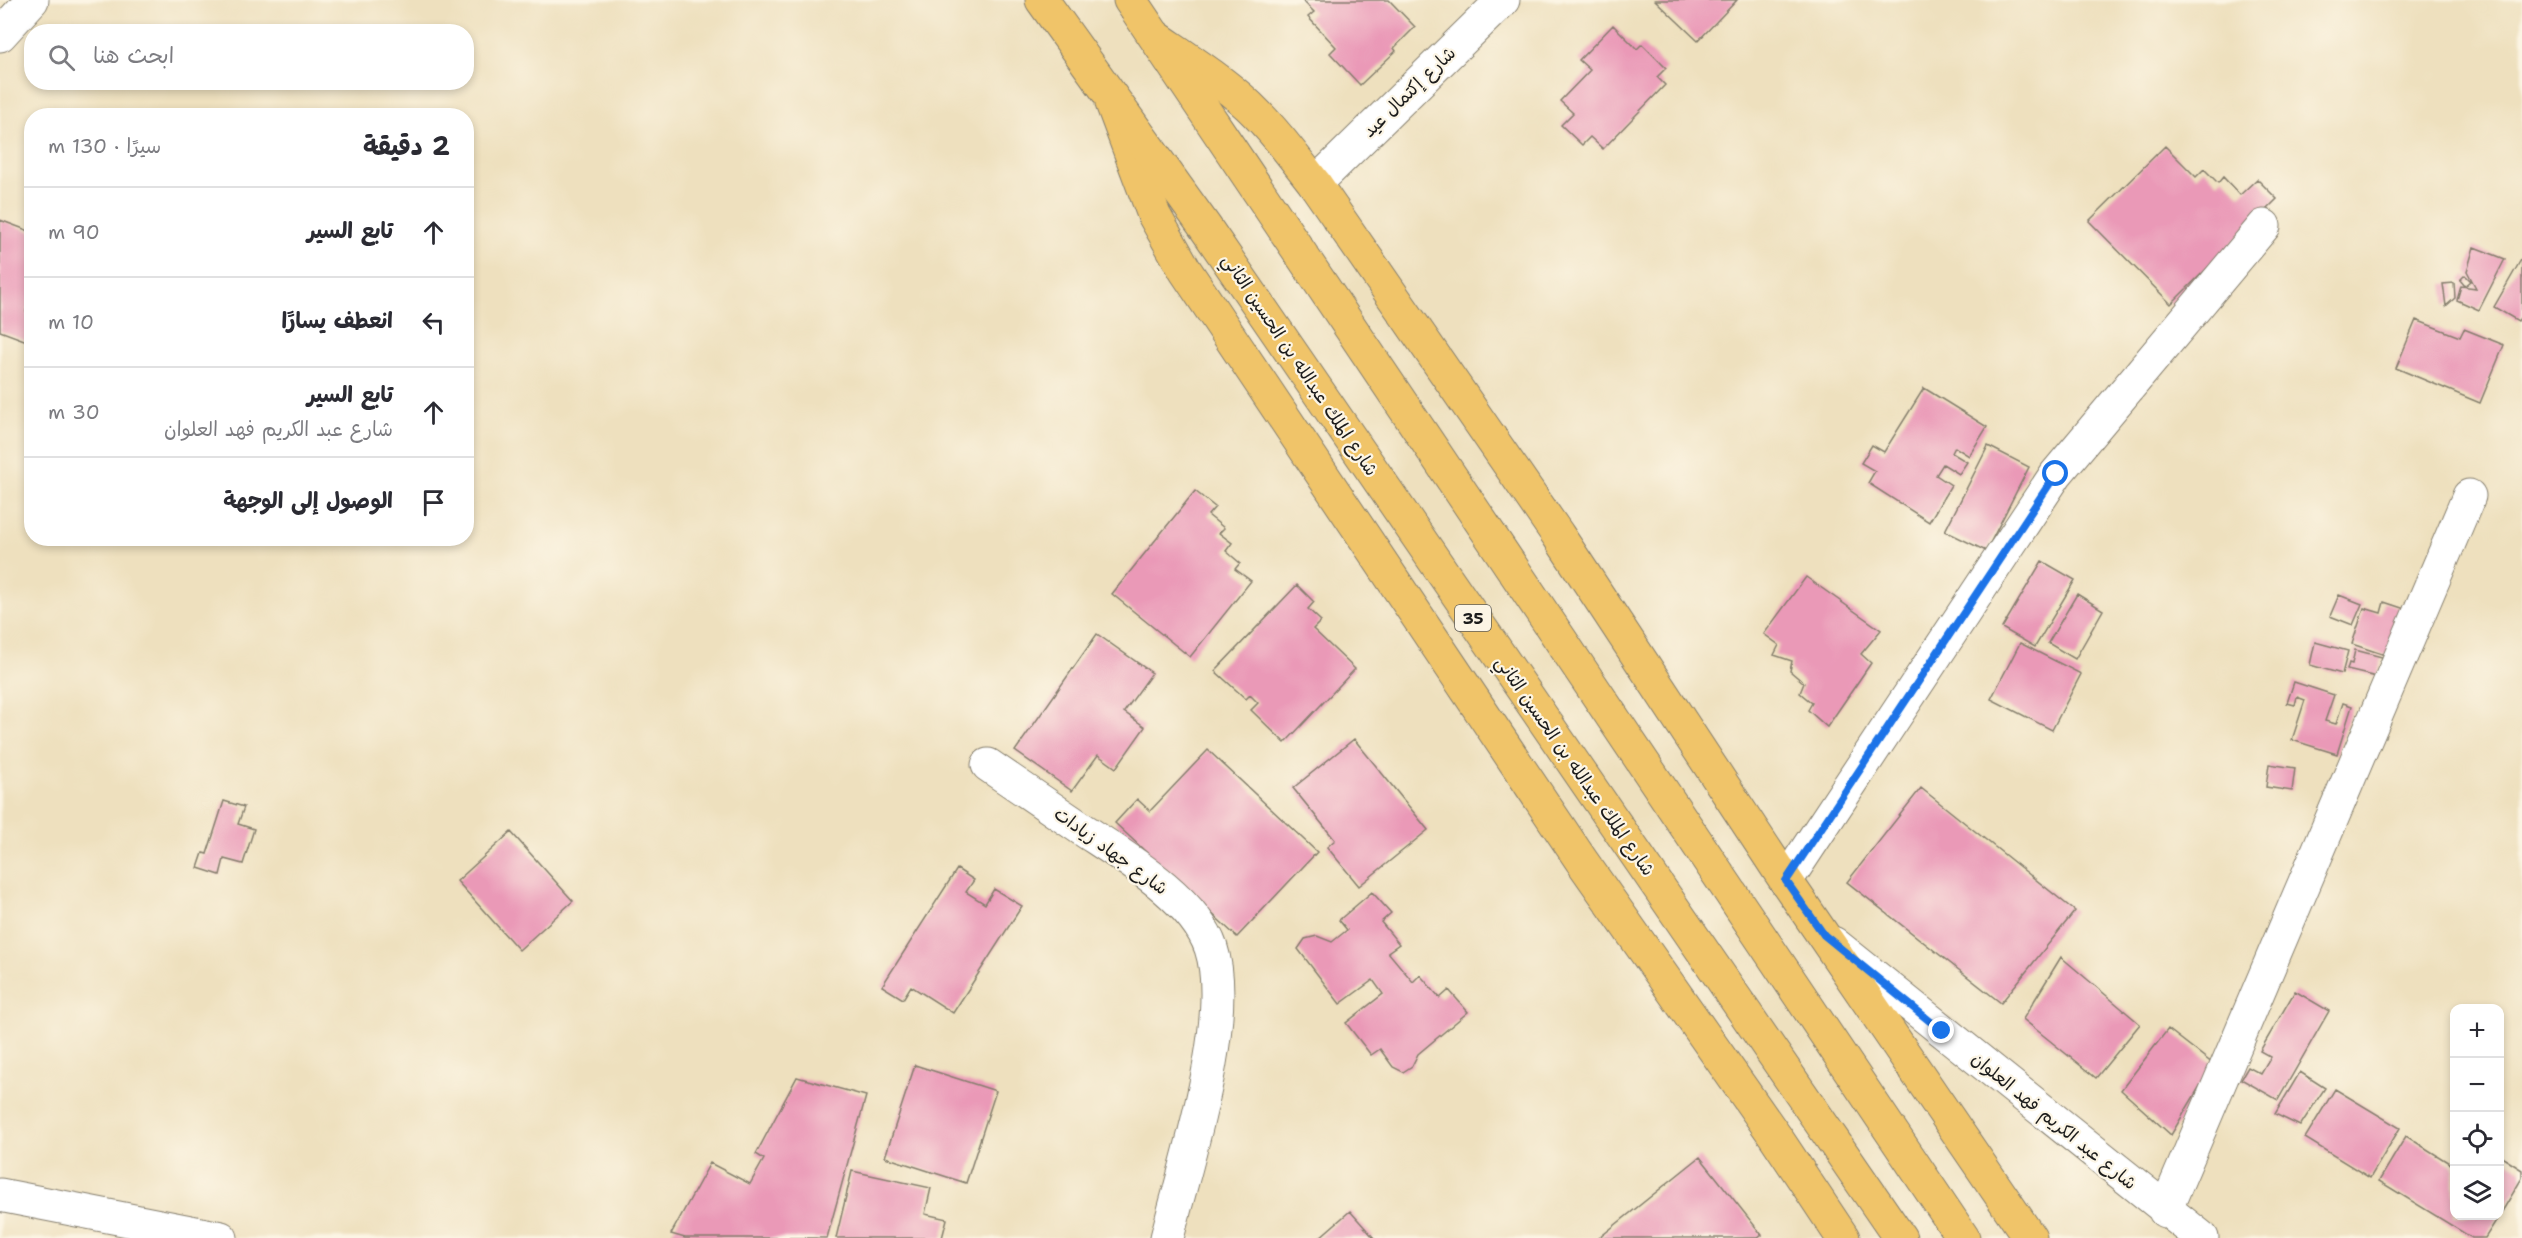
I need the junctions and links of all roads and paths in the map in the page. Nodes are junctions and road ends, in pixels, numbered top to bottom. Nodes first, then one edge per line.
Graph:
1 (32, 0) edge
2 (1042, 0) edge
3 (1130, 0) edge
4 (1503, 0) edge
5 (0, 35) edge
6 (1156, 37) junction
7 (1109, 93) junction
8 (1315, 184) junction
9 (2264, 226) dead end
10 (2469, 496) dead end
11 (988, 765) dead end
12 (1786, 881) junction
13 (1824, 935) junction
14 (0, 1195) edge
15 (2165, 1211) junction
16 (221, 1238) edge
17 (1167, 1238) edge
18 (1843, 1238) edge
19 (1900, 1238) edge
20 (1963, 1238) edge
21 (2030, 1238) edge
22 (2202, 1238) edge

1 - 5 street
2 - 7 main road, شارع الملك عبدالله بن الحسين الثاني / 35
3 - 6 main road
4 - 8 street, شارع إكتمال عيد
6 - 8 main road
6 - 20 main road
7 - 18 main road
7 - 19 main road, شارع الملك عبدالله بن الحسين الثاني / 35
8 - 12 main road
9 - 12 street
10 - 15 street
11 - 17 street, شارع جهاد زيادات
12 - 13 main road
13 - 15 street, شارع عبد الكريم فهد العلوان
13 - 21 main road
14 - 16 street
15 - 22 street, شارع عبد الكريم فهد العلوان

